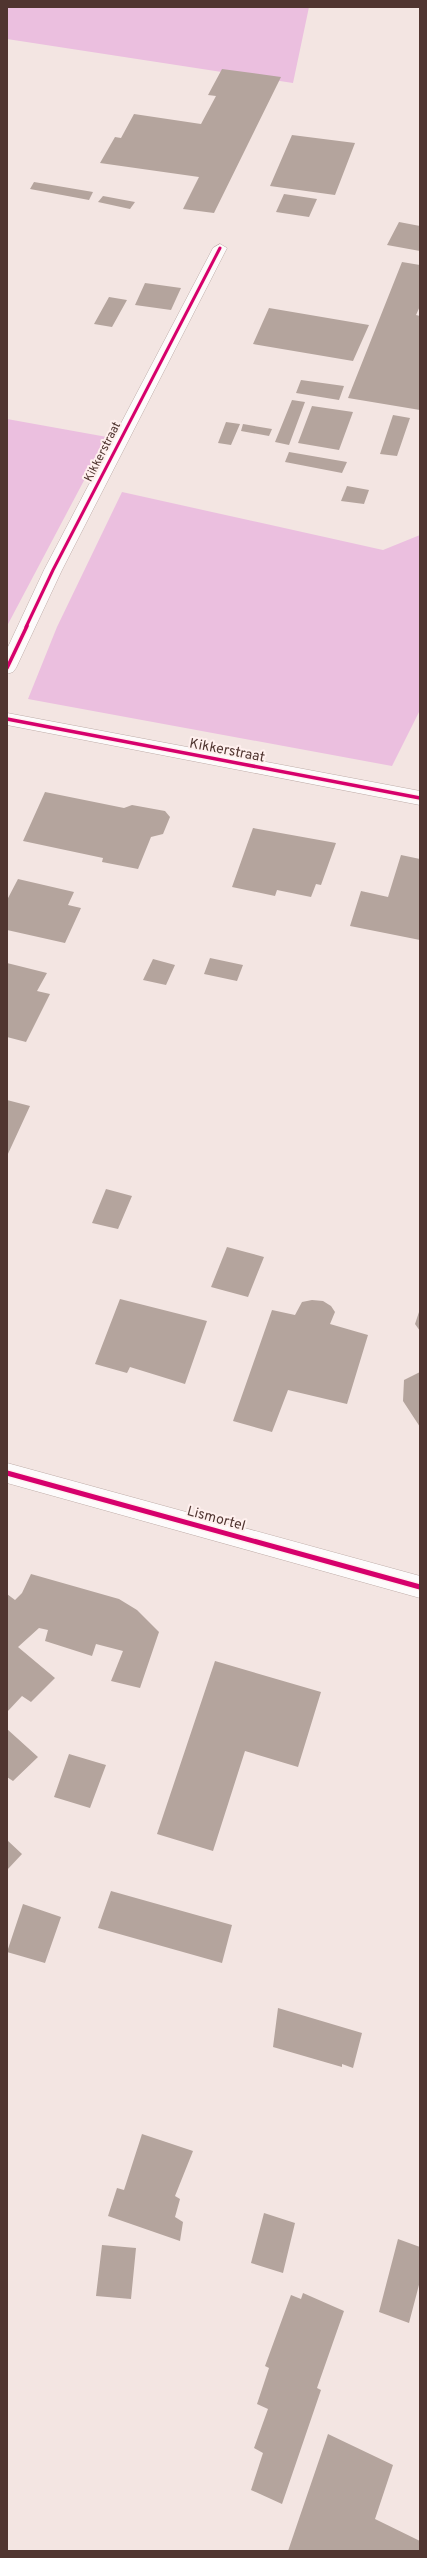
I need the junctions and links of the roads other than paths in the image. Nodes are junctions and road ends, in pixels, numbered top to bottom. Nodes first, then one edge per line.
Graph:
1 (220, 248) dead end
2 (7, 668) edge
3 (7, 719) edge
4 (420, 798) edge
5 (7, 1473) edge
6 (420, 1587) edge

1 - 2 street, Kikkerstraat
3 - 4 street, Kikkerstraat
5 - 6 street, Lismortel

